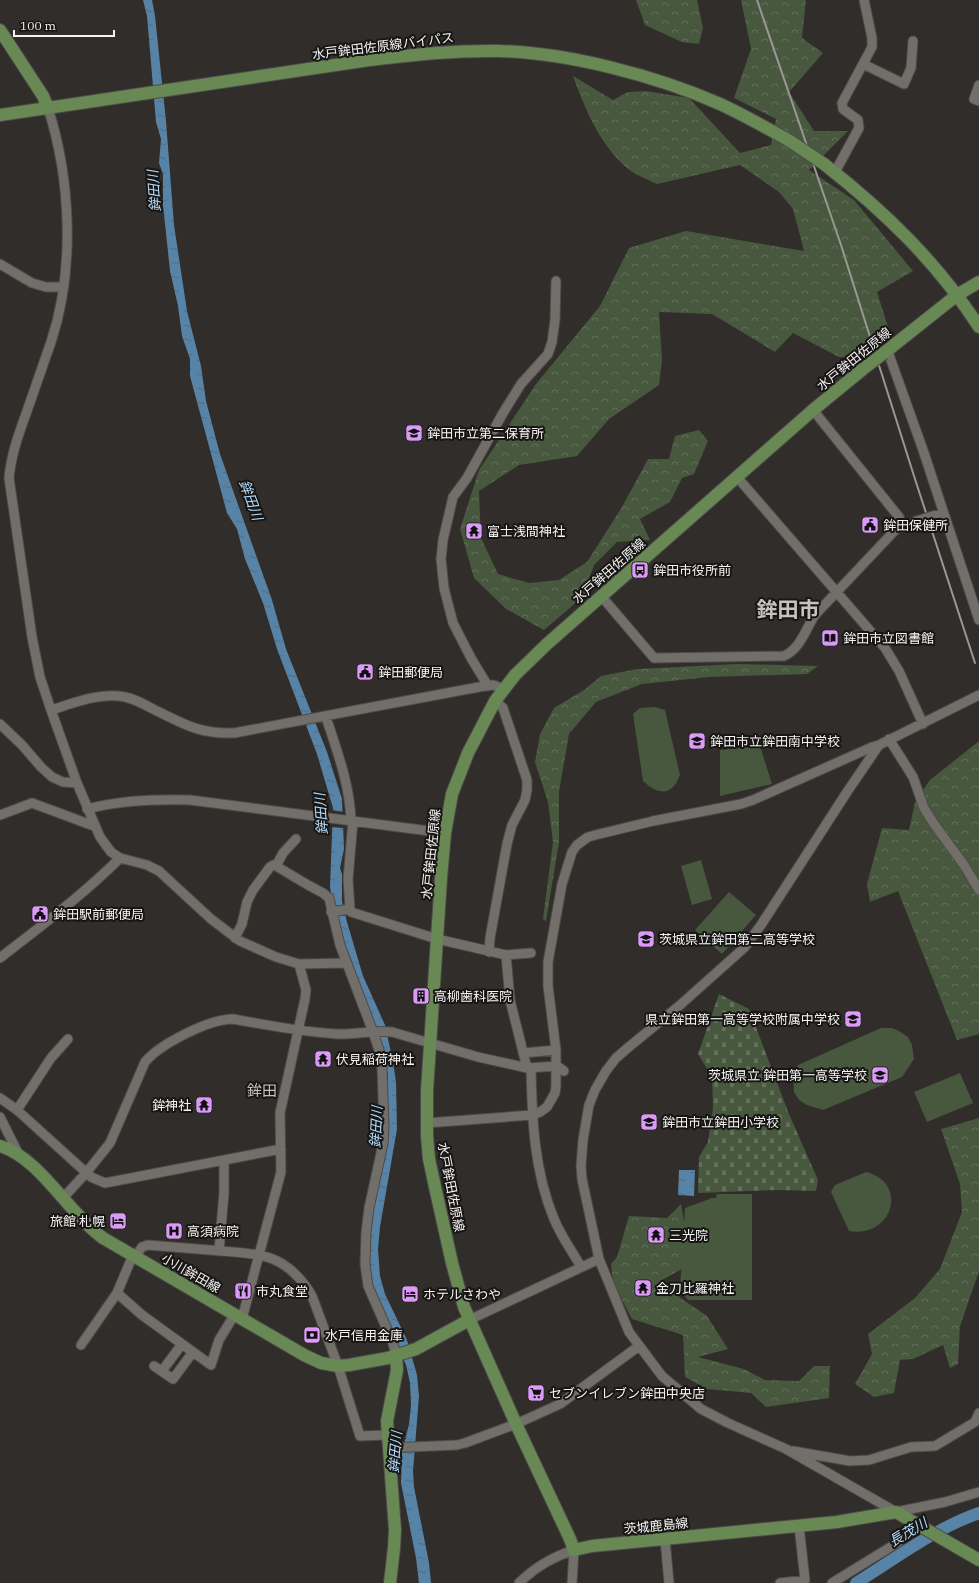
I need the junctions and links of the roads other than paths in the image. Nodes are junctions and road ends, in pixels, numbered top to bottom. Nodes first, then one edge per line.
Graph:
1 (864, 0) edge
2 (0, 30) edge
3 (914, 41) dead end
4 (863, 64) junction
5 (979, 85) edge
6 (979, 101) edge
7 (48, 108) junction
8 (0, 115) edge
9 (835, 172) junction
10 (0, 264) edge
11 (556, 281) dead end
12 (979, 282) edge
13 (64, 287) junction
14 (958, 296) junction
15 (979, 327) edge
16 (885, 351) junction
17 (813, 410) junction
18 (737, 477) junction
19 (939, 513) junction
20 (901, 524) junction
21 (837, 592) junction
22 (602, 597) junction
23 (979, 620) edge
24 (488, 686) junction
25 (504, 689) junction
26 (979, 695) edge
27 (495, 701) junction
28 (51, 710) junction
29 (324, 717) junction
30 (0, 724) edge
31 (923, 724) junction
32 (889, 739) junction
33 (879, 745) junction
34 (77, 783) junction
35 (87, 809) junction
36 (0, 815) edge
37 (351, 821) junction
38 (94, 826) junction
39 (445, 833) junction
40 (296, 839) dead end
41 (120, 858) junction
42 (276, 866) junction
43 (979, 890) edge
44 (349, 909) junction
45 (332, 911) junction
46 (235, 938) junction
47 (437, 940) junction
48 (489, 952) junction
49 (531, 954) dead end
50 (506, 955) junction
51 (0, 958) edge
52 (346, 963) junction
53 (299, 964) junction
54 (298, 1031) junction
55 (374, 1031) junction
56 (68, 1039) dead end
57 (430, 1043) junction
58 (556, 1050) junction
59 (523, 1053) junction
60 (529, 1068) junction
61 (560, 1068) junction
62 (0, 1098) edge
63 (17, 1110) junction
64 (532, 1115) junction
65 (0, 1117) edge
66 (427, 1123) junction
67 (0, 1146) edge
68 (281, 1149) junction
69 (18, 1153) junction
70 (224, 1160) junction
71 (86, 1174) junction
72 (62, 1198) junction
73 (219, 1251) junction
74 (134, 1256) junction
75 (258, 1256) junction
76 (599, 1259) junction
77 (581, 1267) junction
78 (117, 1293) junction
79 (238, 1316) junction
80 (469, 1320) junction
81 (82, 1344) dead end
82 (182, 1344) junction
83 (639, 1346) junction
84 (193, 1352) junction
85 (399, 1355) junction
86 (154, 1366) dead end
87 (338, 1366) junction
88 (162, 1371) junction
89 (979, 1413) edge
90 (516, 1424) junction
91 (387, 1435) junction
92 (388, 1448) junction
93 (786, 1450) junction
94 (979, 1492) edge
95 (896, 1512) junction
96 (799, 1526) junction
97 (920, 1526) junction
98 (665, 1539) junction
99 (574, 1550) junction
100 (979, 1560) edge
101 (390, 1583) edge
102 (519, 1583) edge
103 (572, 1583) edge
104 (669, 1583) edge
105 (780, 1583) edge
106 (832, 1583) edge

1 - 4 street
2 - 7 main road
3 - 4 street
4 - 9 street
5 - 6 street
7 - 8 main road, 水戸鉾田佐原線バイパス
7 - 9 main road, 水戸鉾田佐原線バイパス, bridge
7 - 13 street
9 - 14 main road, 水戸鉾田佐原線バイパス
10 - 13 street
11 - 24 street
12 - 14 main road, 水戸鉾田佐原線
13 - 28 street
14 - 15 main road, 水戸鉾田佐原線バイパス
14 - 16 main road, 水戸鉾田佐原線
16 - 17 main road, 水戸鉾田佐原線, bridge
16 - 19 street
17 - 18 main road, 水戸鉾田佐原線
17 - 20 street
18 - 21 street
18 - 22 main road, 水戸鉾田佐原線
19 - 20 street, bridge
19 - 23 street
20 - 21 street
21 - 22 street
21 - 31 street
22 - 25 main road, 水戸鉾田佐原線
24 - 25 street
24 - 29 street
25 - 27 main road, 水戸鉾田佐原線
26 - 31 street
27 - 39 main road, 水戸鉾田佐原線
27 - 48 street
28 - 29 street
28 - 34 street
29 - 37 street
30 - 34 street
31 - 32 street
32 - 33 street
32 - 43 street
33 - 58 street
33 - 76 street
34 - 35 street
35 - 37 street
35 - 38 street
36 - 38 street
37 - 39 street
37 - 44 street
38 - 41 street
39 - 47 main road, 水戸鉾田佐原線
40 - 42 street
41 - 46 street
41 - 51 street
42 - 45 street
42 - 46 street
44 - 45 street
44 - 47 street
45 - 52 street
46 - 53 street
47 - 48 street
47 - 57 main road, 水戸鉾田佐原線
48 - 50 street
49 - 50 street
50 - 59 street
52 - 53 street
52 - 55 street
53 - 54 street
54 - 55 street
54 - 68 street
54 - 71 street
55 - 57 street
55 - 85 street
56 - 63 street
57 - 60 street
57 - 66 main road, 水戸鉾田佐原線
58 - 59 street
58 - 61 street
59 - 60 street
60 - 61 street
60 - 64 street
61 - 64 street
62 - 63 street
63 - 71 street
64 - 66 street
64 - 77 street
65 - 69 street
66 - 80 main road, 水戸鉾田佐原線
67 - 69 main road, 小川鉾田線
68 - 70 street
68 - 75 street
69 - 72 main road, 小川鉾田線
70 - 71 street
70 - 73 street
71 - 72 street
72 - 74 main road, 小川鉾田線
73 - 74 street
73 - 75 street
74 - 78 street
74 - 79 main road, 小川鉾田線
75 - 79 street
75 - 87 street
76 - 77 street
76 - 83 street
77 - 80 street
78 - 81 street
78 - 82 street
79 - 84 street
79 - 87 main road, 小川鉾田線
80 - 85 main road
80 - 90 main road
82 - 84 street
82 - 88 street
83 - 90 street
83 - 93 street
84 - 88 street
85 - 87 main road, 小川鉾田線
85 - 91 main road
86 - 88 street
87 - 91 street
89 - 93 street
90 - 92 street
90 - 99 main road
91 - 92 main road
92 - 101 main road
93 - 95 street
94 - 95 street
95 - 96 main road, 茨城鹿島線
95 - 97 main road
96 - 98 main road, 茨城鹿島線
96 - 105 street
97 - 100 main road
97 - 106 street
98 - 99 main road, 茨城鹿島線
98 - 104 street
99 - 102 street
99 - 103 street

